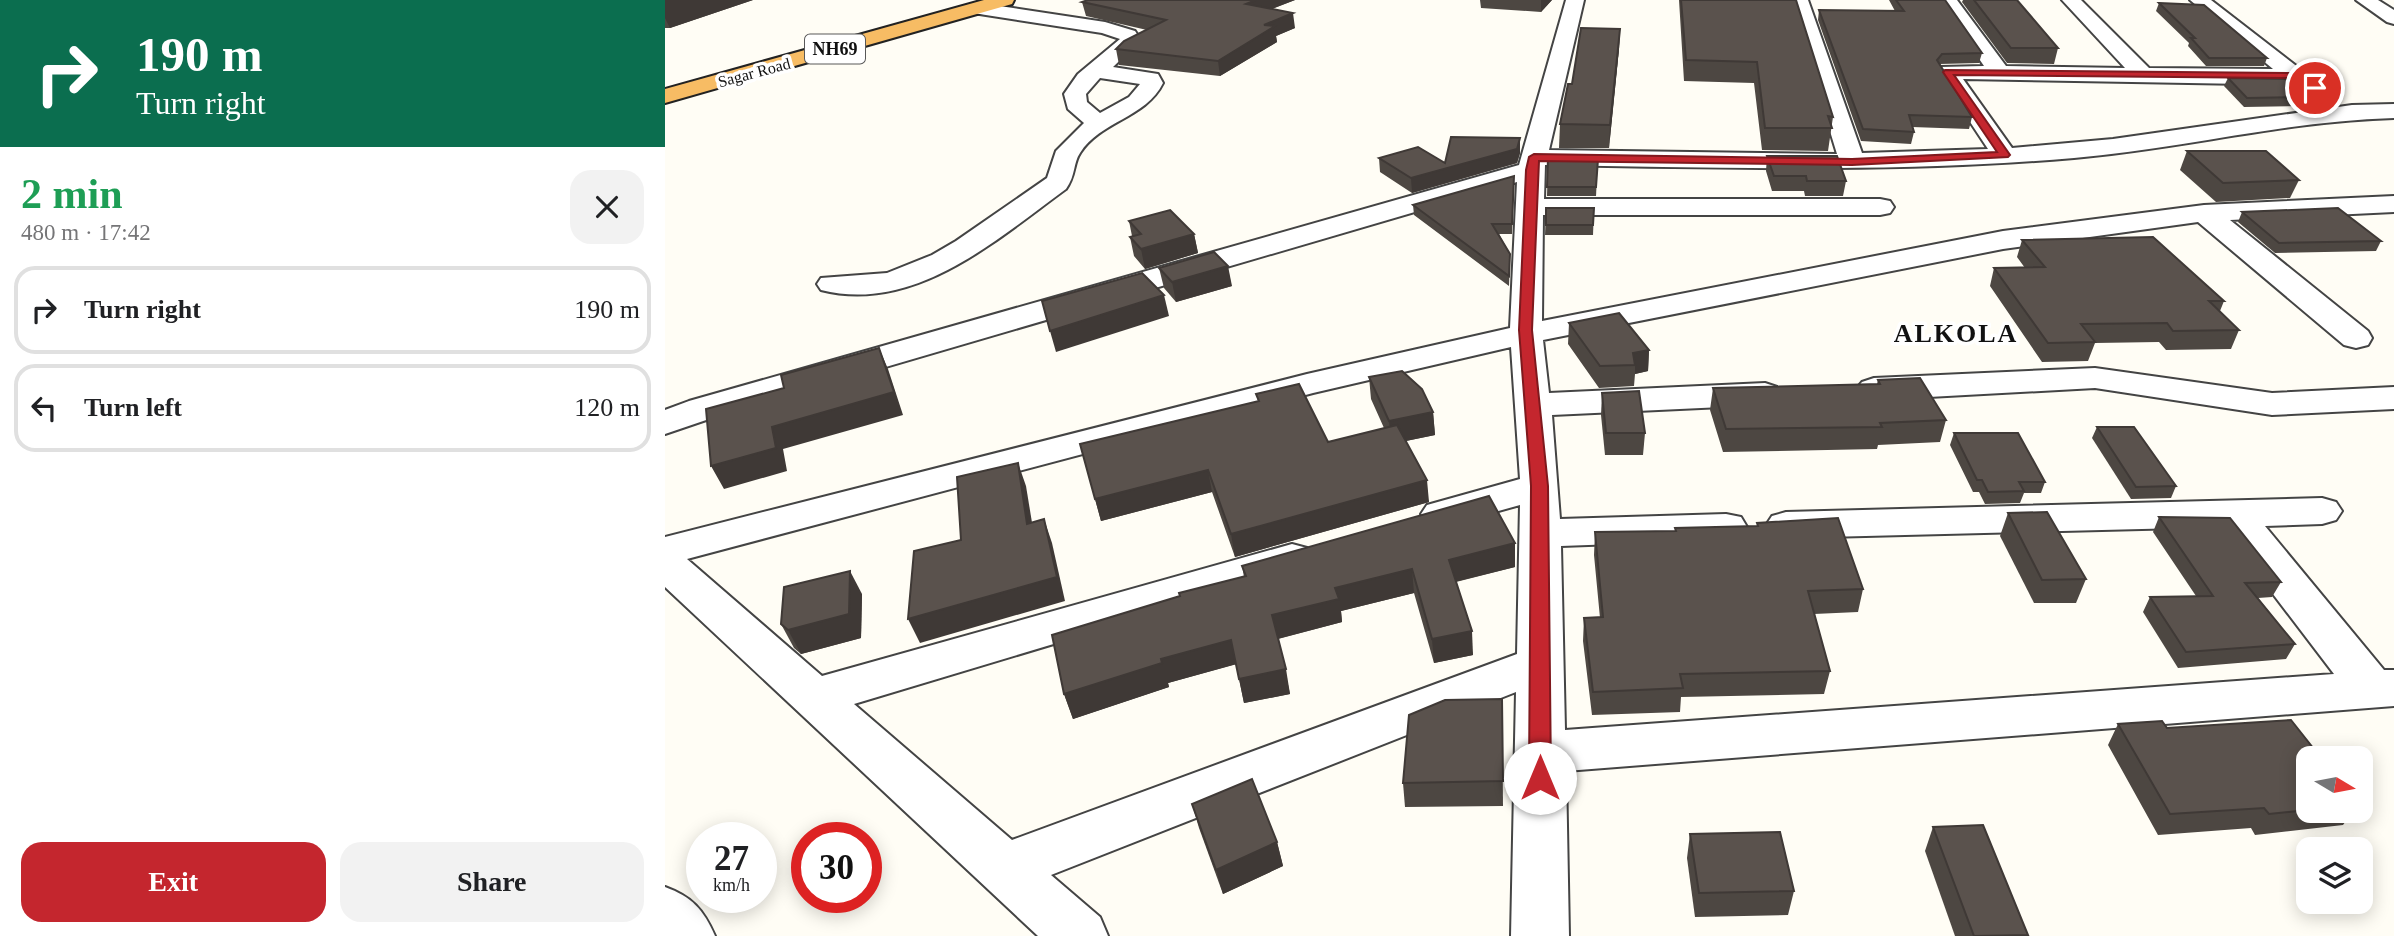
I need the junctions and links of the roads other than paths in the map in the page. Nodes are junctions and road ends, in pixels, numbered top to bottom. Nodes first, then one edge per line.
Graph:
1 (1005, 0) edge
2 (1576, 0) edge
3 (1799, 0) edge
4 (1948, 0) edge
5 (2071, 0) edge
6 (2199, 0) edge
7 (2365, 0) edge
8 (985, 4) edge
9 (2394, 18) edge
10 (1095, 71) junction
11 (2000, 73) junction
12 (2142, 74) junction
13 (2297, 76) junction
14 (665, 85) edge
15 (665, 96) edge
16 (2394, 111) edge
17 (2352, 112) junction
18 (1098, 122) junction
19 (2004, 155) junction
20 (1852, 162) junction
21 (1533, 164) junction
22 (2394, 204) edge
23 (1530, 207) junction
24 (1880, 207) dead end
25 (2204, 213) junction
26 (832, 284) dead end
27 (1526, 334) junction
28 (2356, 338) dead end
29 (1848, 390) edge
30 (1793, 392) edge
31 (2394, 398) edge
32 (1532, 405) junction
33 (665, 423) edge
34 (1539, 486) junction
35 (2322, 511) dead end
36 (2232, 512) junction
37 (1405, 525) edge
38 (1539, 533) junction
39 (1325, 548) edge
40 (665, 551) edge
41 (665, 563) edge
42 (1540, 664) junction
43 (2384, 689) edge
44 (814, 697) junction
45 (1540, 752) junction
46 (1004, 869) junction
47 (665, 913) edge
48 (686, 936) edge
49 (1079, 936) edge
50 (1540, 936) edge

1 - 8 highway, Sagar Road / NH69
2 - 21 street
3 - 20 street
4 - 11 street
5 - 12 street
6 - 13 street
7 - 9 street
8 - 10 street
8 - 14 highway, Sagar Road / NH69
8 - 15 highway, Sagar Road / NH69
10 - 18 street
10 - 18 street
11 - 12 street
11 - 19 street
12 - 13 street
13 - 17 street
16 - 17 street
17 - 19 street
18 - 26 street
19 - 20 street
20 - 21 street
21 - 23 street
21 - 33 street
22 - 25 street
23 - 24 street
23 - 27 street
25 - 27 street
25 - 28 street
27 - 32 street
27 - 40 street
29 - 31 street
30 - 32 street
32 - 34 street
34 - 37 street
34 - 38 street
35 - 36 street
36 - 38 street
36 - 43 street
38 - 42 street
39 - 44 street
41 - 44 street
42 - 45 street
42 - 46 street
43 - 45 street
44 - 46 street
45 - 50 street
46 - 49 street
47 - 48 street

